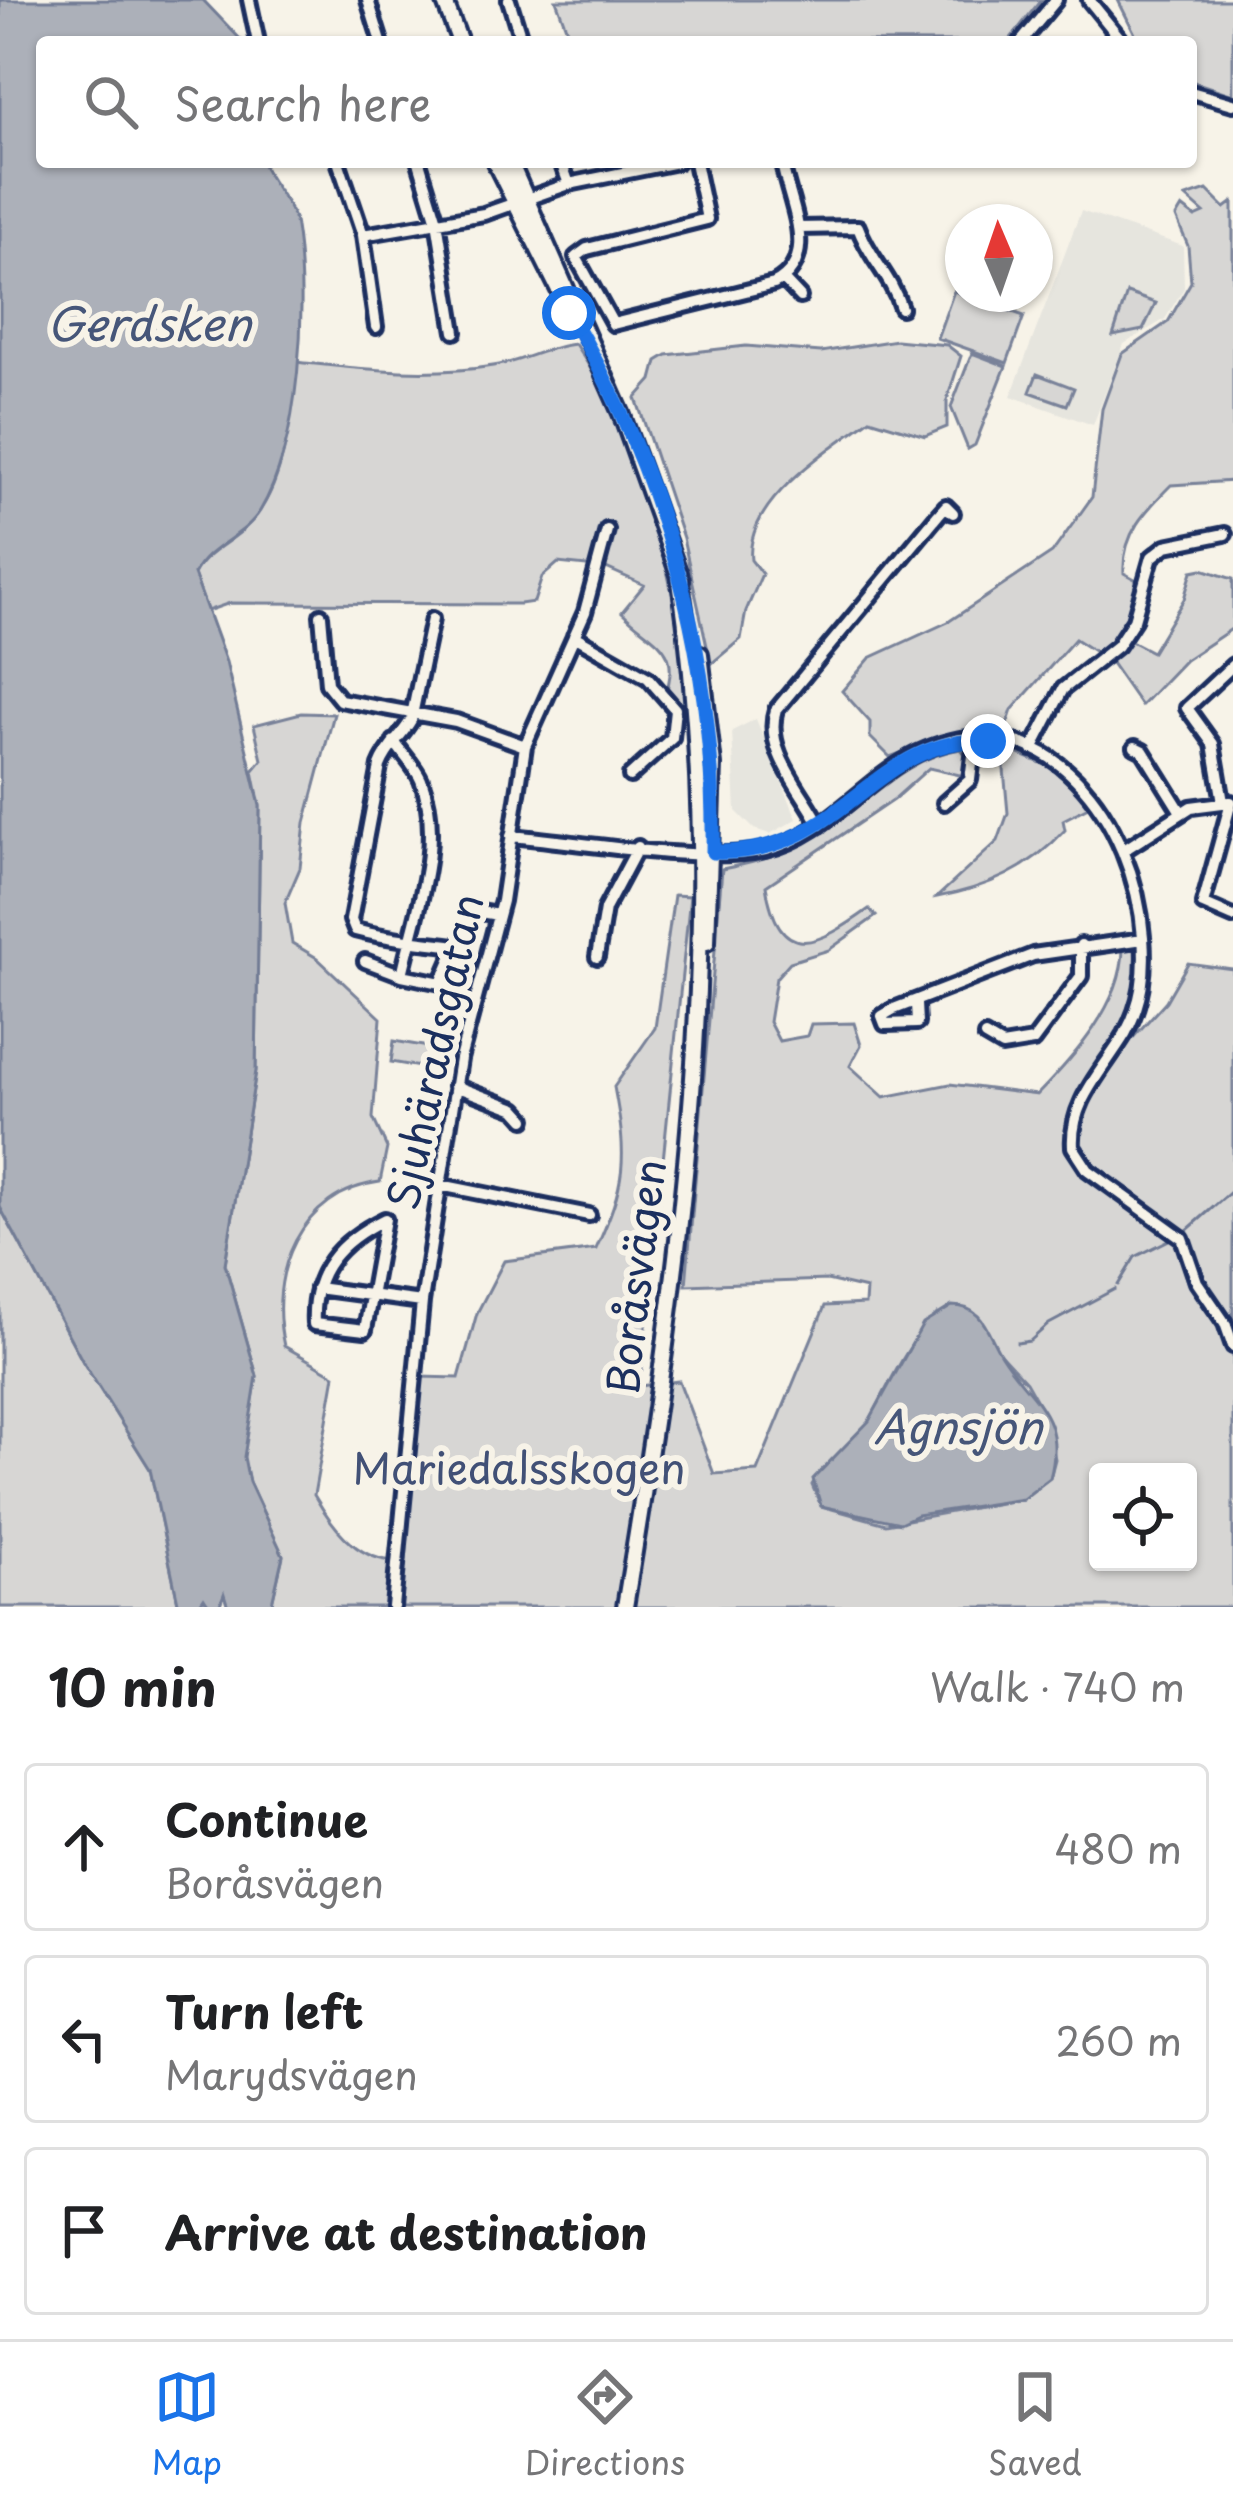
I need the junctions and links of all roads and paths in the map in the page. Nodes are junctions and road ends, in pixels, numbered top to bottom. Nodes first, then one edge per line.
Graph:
1 (249, 0) edge
2 (368, 0) edge
3 (443, 0) edge
4 (509, 0) edge
5 (1056, 0) edge
6 (1089, 0) edge
7 (257, 36) edge
8 (379, 36) edge
9 (450, 36) edge
10 (458, 36) edge
11 (521, 36) edge
12 (1026, 36) edge
13 (1119, 36) edge
14 (1197, 94) edge
15 (1233, 104) edge
16 (340, 168) edge
17 (420, 168) edge
18 (499, 168) edge
19 (511, 168) edge
20 (564, 168) edge
21 (620, 168) edge
22 (696, 168) edge
23 (783, 168) edge
24 (568, 184) junction
25 (519, 201) junction
26 (437, 221) junction
27 (798, 228) junction
28 (363, 235) junction
29 (783, 279) junction
30 (800, 297) dead end
31 (901, 308) dead end
32 (376, 327) dead end
33 (455, 332) dead end
34 (953, 513) dead end
35 (607, 530) dead end
36 (1225, 534) dead end
37 (321, 615) dead end
38 (432, 619) dead end
39 (574, 636) junction
40 (1233, 665) edge
41 (413, 713) junction
42 (976, 740) junction
43 (394, 741) junction
44 (525, 746) junction
45 (1135, 747) dead end
46 (1032, 749) junction
47 (630, 776) dead end
48 (1229, 802) edge
49 (944, 803) dead end
50 (1181, 812) junction
51 (820, 825) junction
52 (511, 836) junction
53 (638, 847) junction
54 (1124, 850) junction
55 (707, 852) junction
56 (474, 910) dead end
57 (498, 915) junction
58 (1233, 917) edge
59 (1143, 939) junction
60 (410, 940) junction
61 (1082, 945) junction
62 (597, 957) dead end
63 (364, 961) dead end
64 (401, 975) junction
65 (916, 1004) dead end
66 (985, 1036) dead end
67 (455, 1086) junction
68 (525, 1119) dead end
69 (440, 1185) junction
70 (589, 1215) dead end
71 (317, 1288) junction
72 (375, 1297) junction
73 (422, 1302) junction
74 (1233, 1346) edge
75 (394, 1605) edge
76 (625, 1607) edge

1 - 7 street
2 - 8 street
3 - 9 main road
3 - 10 main road
4 - 11 street
5 - 12 street
6 - 13 street
14 - 15 street
16 - 28 street
17 - 26 street
18 - 25 main road, Boråsvägen
19 - 25 main road, Boråsvägen
20 - 24 street
21 - 24 street
22 - 29 street
23 - 27 street
24 - 25 street
25 - 26 street
25 - 55 main road, Boråsvägen
26 - 28 street
26 - 33 street
27 - 29 street
27 - 31 street
28 - 32 street
29 - 30 street
34 - 51 street
35 - 39 street, Sjuhäradsgatan
36 - 46 street
37 - 41 street
38 - 41 street
39 - 44 street, Sjuhäradsgatan
39 - 47 street
40 - 48 street
41 - 43 street
41 - 44 street
42 - 46 street
42 - 49 street
42 - 51 street
43 - 60 street
43 - 60 street
44 - 52 street, Sjuhäradsgatan
45 - 50 street
46 - 54 street
48 - 50 street
48 - 58 street
50 - 54 street
51 - 55 street
52 - 53 street
52 - 57 street, Sjuhäradsgatan
53 - 55 street
53 - 62 street
54 - 59 street
55 - 76 main road, Boråsvägen
56 - 57 street
57 - 67 street, Sjuhäradsgatan
59 - 61 street
59 - 74 street
60 - 64 street
60 - 64 street
61 - 65 street
61 - 66 street
63 - 64 street
67 - 68 street
67 - 69 street, Sjuhäradsgatan
69 - 70 street
69 - 73 street, Sjuhäradsgatan
71 - 72 street
71 - 72 street
71 - 72 street
72 - 73 street
73 - 75 street, Sjuhäradsgatan

